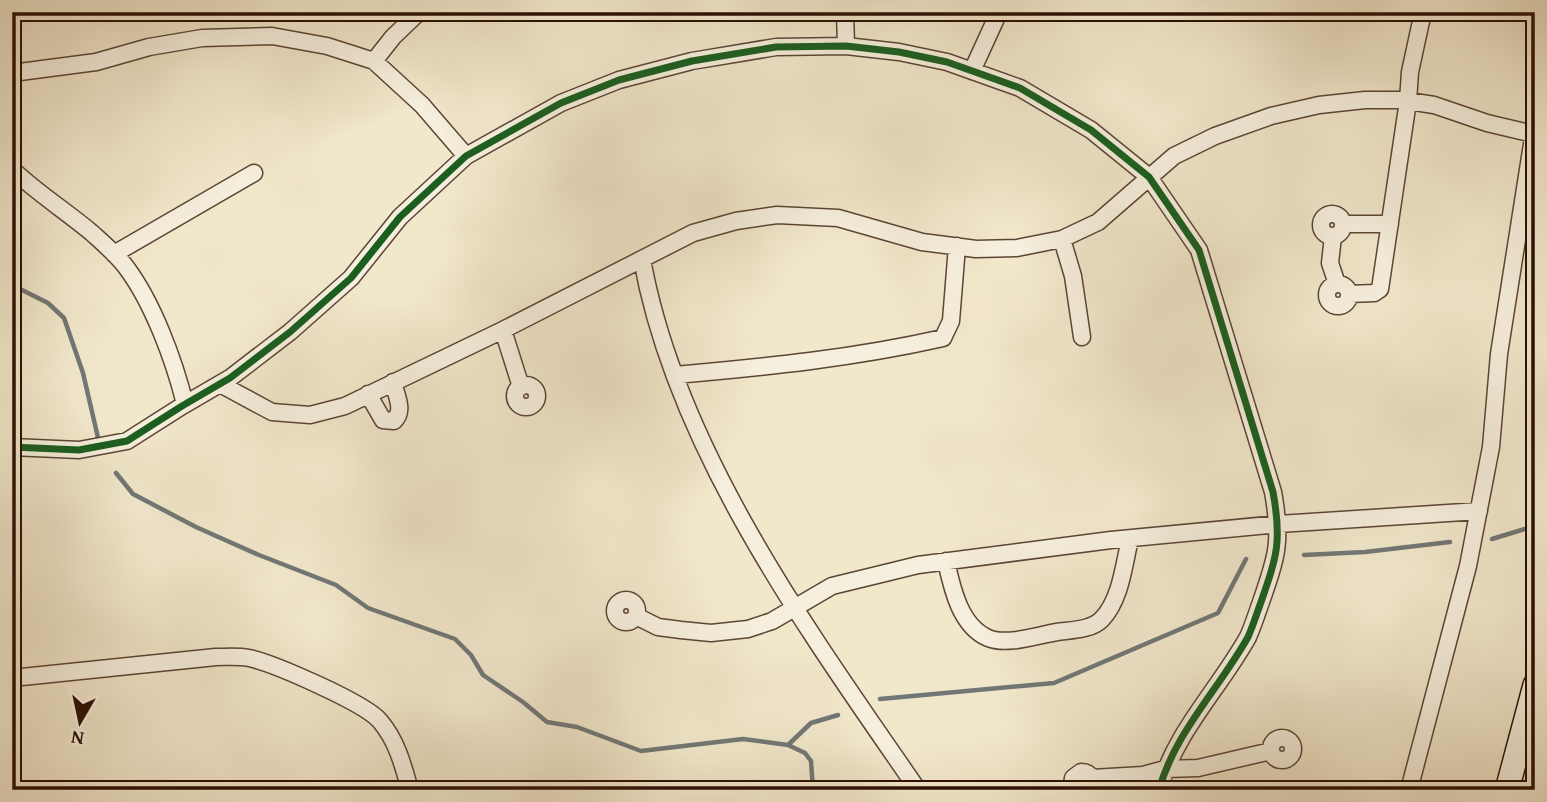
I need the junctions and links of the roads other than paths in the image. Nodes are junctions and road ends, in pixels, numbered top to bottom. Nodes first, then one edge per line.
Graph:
1 (419, 12) edge
2 (845, 12) edge
3 (999, 12) edge
4 (1423, 12) edge
5 (846, 46) junction
6 (374, 61) junction
7 (972, 71) junction
8 (12, 73) edge
9 (1408, 101) junction
10 (1534, 129) edge
11 (466, 156) junction
12 (12, 170) edge
13 (254, 173) dead end
14 (1149, 177) junction
15 (1390, 224) junction
16 (1062, 239) junction
17 (957, 246) junction
18 (114, 254) junction
19 (642, 259) junction
20 (503, 330) junction
21 (1082, 337) dead end
22 (675, 375) junction
23 (393, 382) junction
24 (220, 384) junction
25 (521, 387) dead end
26 (368, 394) junction
27 (186, 404) junction
28 (12, 447) edge
29 (1479, 511) junction
30 (1279, 524) junction
31 (1130, 539) junction
32 (946, 561) junction
33 (794, 607) junction
34 (636, 616) dead end
35 (12, 678) edge
36 (1535, 685) edge
37 (1271, 751) dead end
38 (1165, 769) junction
39 (1091, 784) edge
40 (410, 790) edge
41 (918, 790) edge
42 (1075, 790) edge
43 (1159, 790) edge
44 (1409, 790) edge
45 (1507, 790) edge

1 - 6 street
2 - 5 street
3 - 7 street
4 - 9 street
5 - 7 street
5 - 11 street
6 - 8 street
6 - 11 street
7 - 14 street
9 - 10 street
9 - 14 street
9 - 15 street
10 - 29 street
11 - 24 street
12 - 18 street
13 - 18 street
14 - 16 street
14 - 30 street
15 - 15 street
16 - 17 street
16 - 21 street
17 - 19 street
17 - 22 street
18 - 27 street
19 - 20 street
19 - 22 street
20 - 23 street
20 - 25 street
22 - 33 street
23 - 26 street
23 - 26 street
24 - 26 street
24 - 27 street
27 - 28 street
29 - 30 street
29 - 44 street
30 - 31 street
30 - 38 street
31 - 32 street
31 - 32 street
32 - 33 street
33 - 34 street
33 - 41 street
35 - 40 street
36 - 45 main road
37 - 38 street
38 - 39 street
38 - 43 street
39 - 42 street

